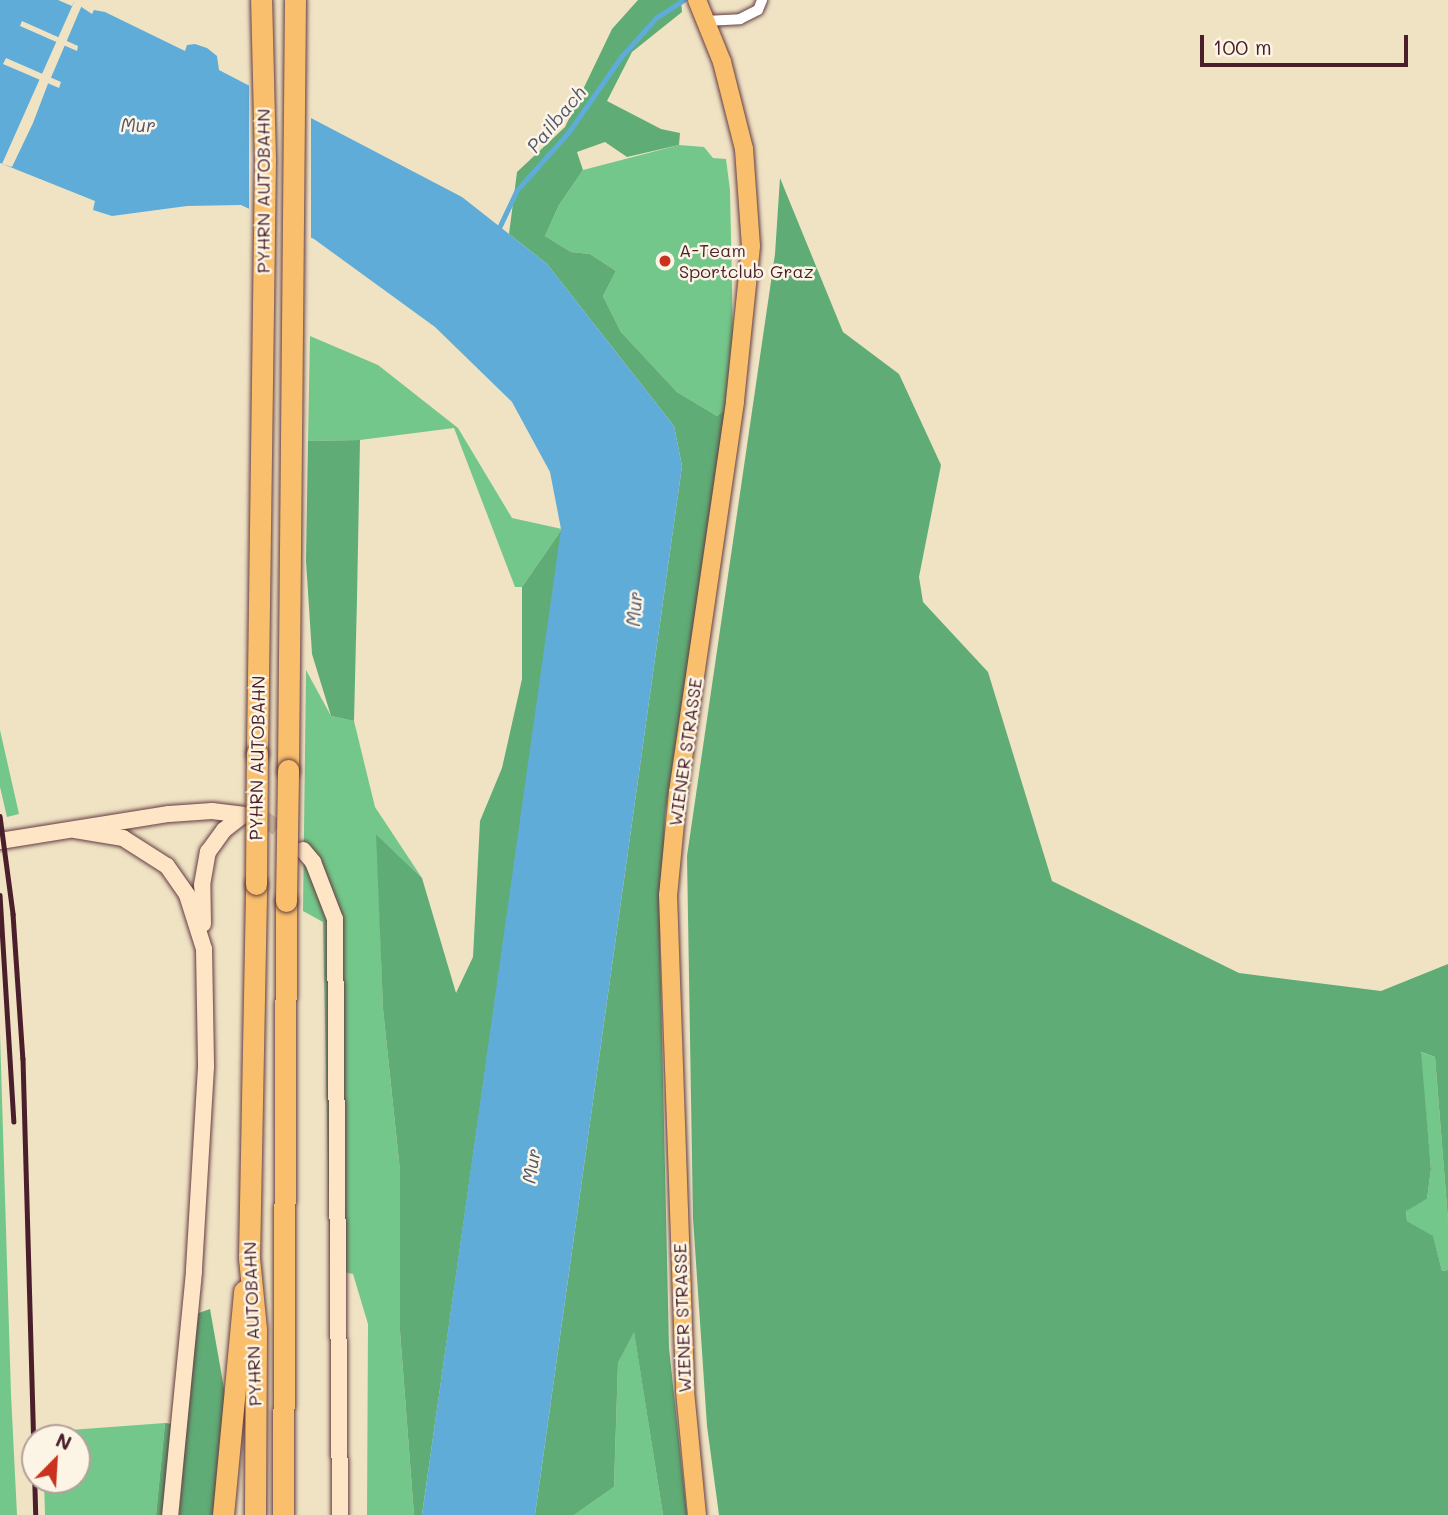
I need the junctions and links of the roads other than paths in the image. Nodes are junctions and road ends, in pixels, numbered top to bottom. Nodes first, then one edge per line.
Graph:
1 (261, 0) edge
2 (295, 0) edge
3 (697, 0) edge
4 (762, 0) edge
5 (705, 21) junction
6 (75, 830) junction
7 (0, 841) edge
8 (303, 850) tunnel mouth
9 (204, 949) junction
10 (248, 1258) junction
11 (170, 1515) edge
12 (223, 1515) edge
13 (255, 1515) edge
14 (283, 1515) edge
15 (340, 1515) edge
16 (697, 1515) edge

1 - 10 highway, PYHRN AUTOBAHN, bridge
2 - 14 highway, PYHRN AUTOBAHN, bridge
3 - 5 main road, WIENER STRASSE
4 - 5 street
5 - 16 main road, WIENER STRASSE
6 - 7 main road
6 - 9 main road
6 - 9 main road
8 - 15 main road
9 - 11 main road
10 - 12 highway
10 - 13 highway, PYHRN AUTOBAHN

